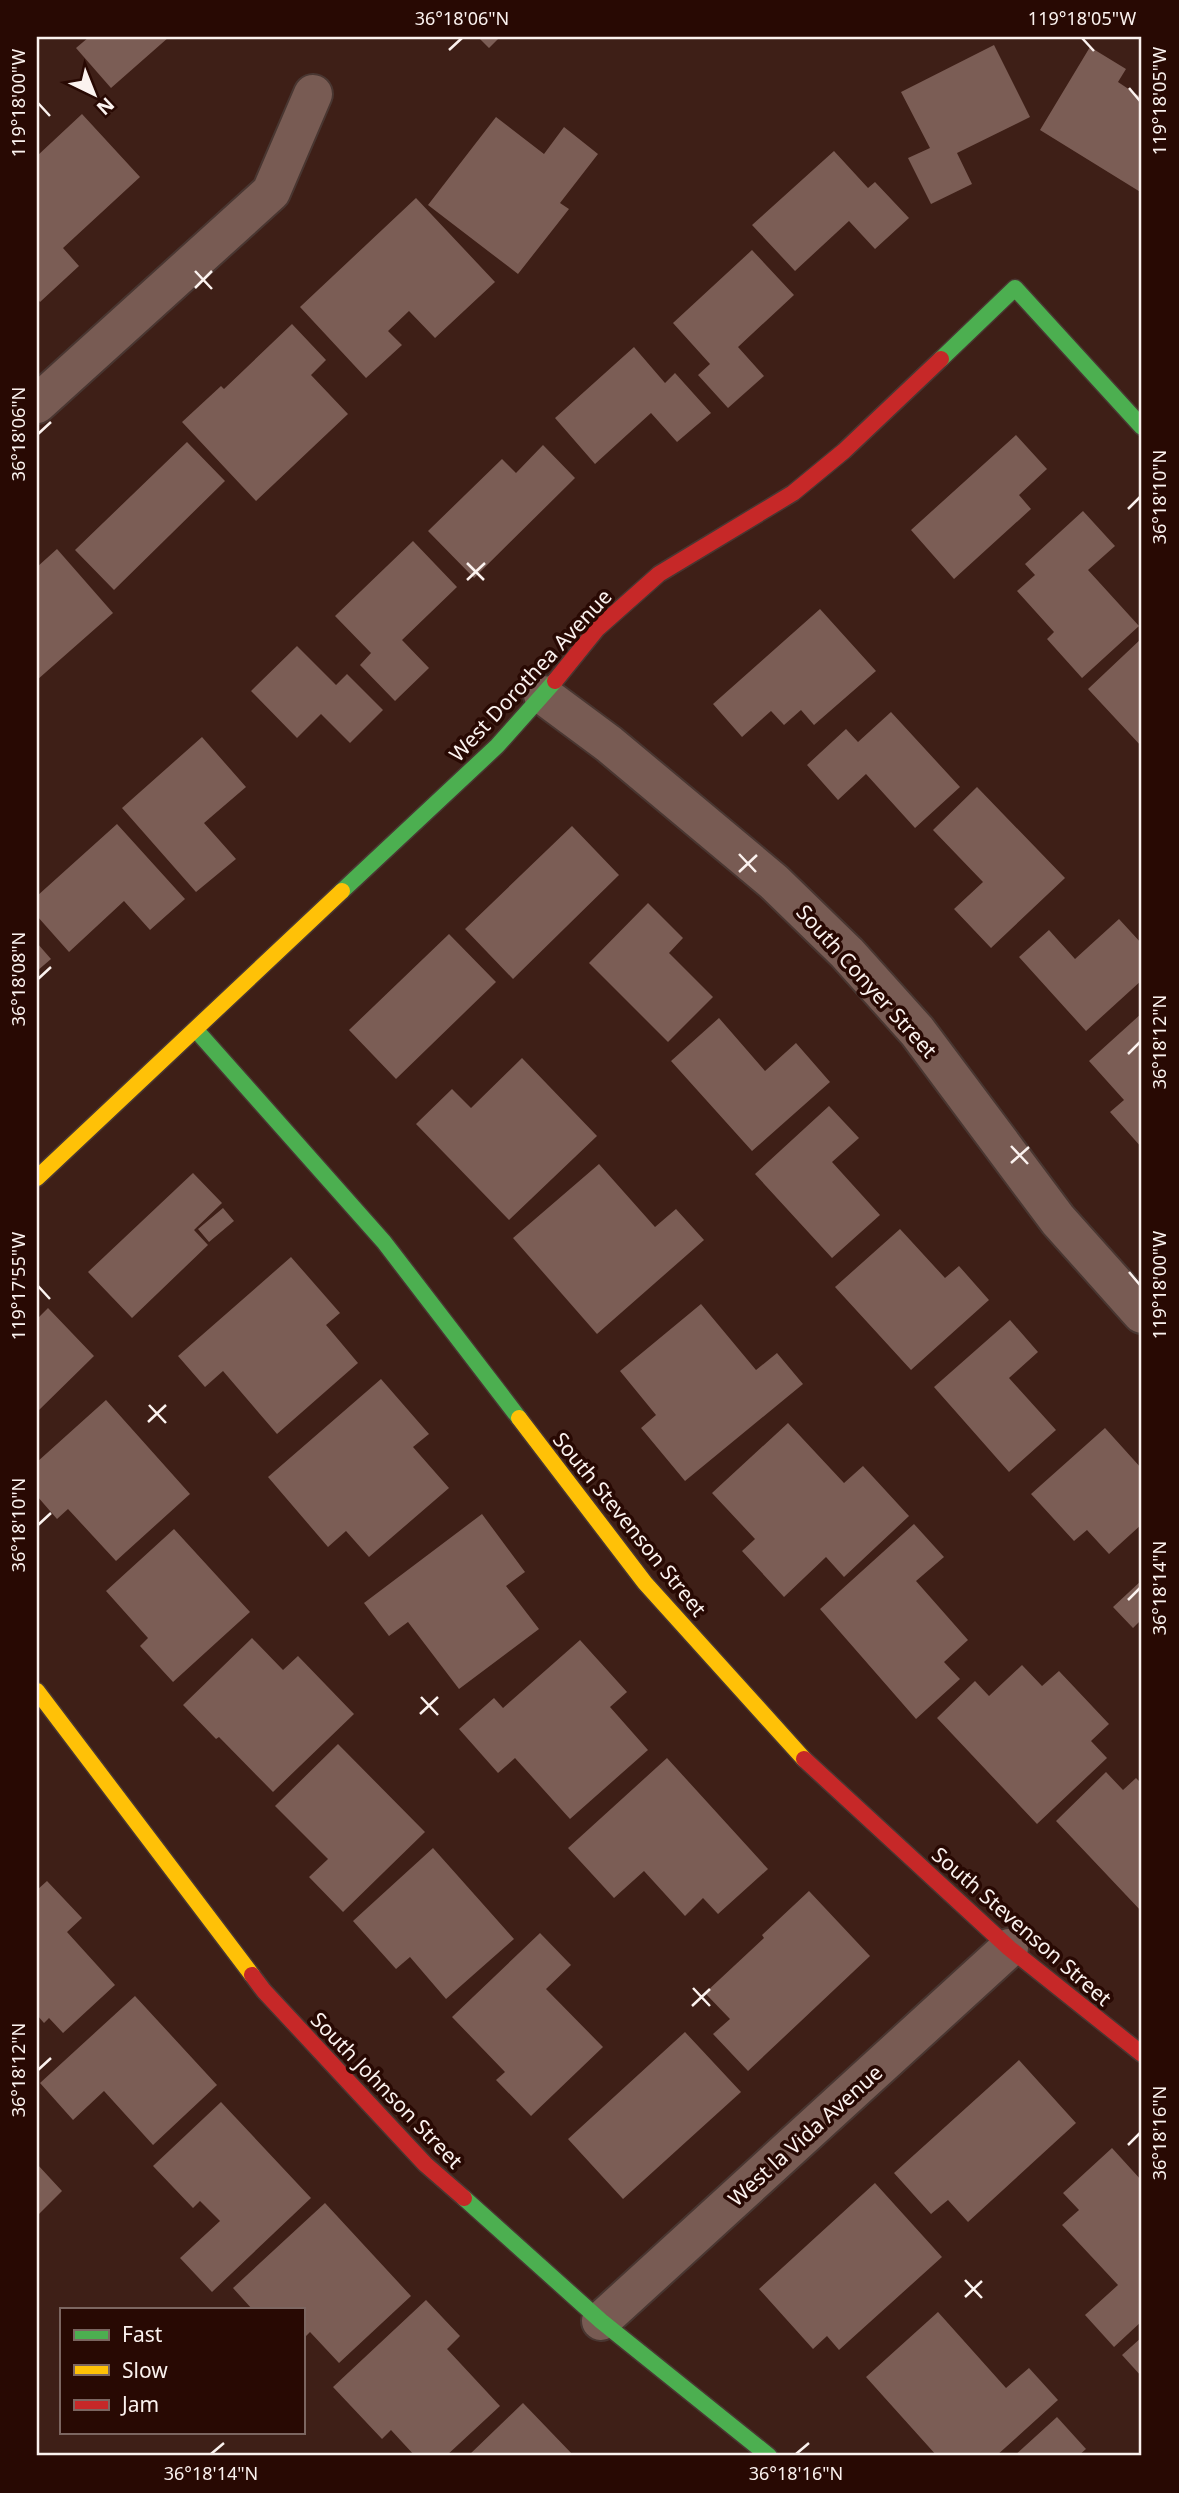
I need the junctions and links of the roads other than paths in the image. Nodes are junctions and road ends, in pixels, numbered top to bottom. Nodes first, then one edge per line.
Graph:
1 (313, 94) dead end
2 (37, 404) edge
3 (1142, 427) edge
4 (544, 695) junction
5 (196, 1030) junction
6 (37, 1178) edge
7 (1142, 1314) edge
8 (37, 1691) edge
9 (1009, 1948) junction
10 (1142, 2054) edge
11 (601, 2321) junction
12 (769, 2456) edge

1 - 2 street
3 - 4 street, West Dorothea Avenue
4 - 5 street, West Dorothea Avenue
4 - 7 street, South Conyer Street
5 - 6 street, West Dorothea Avenue
5 - 9 street, South Stevenson Street
8 - 11 street, South Johnson Street
9 - 10 street, South Stevenson Street
9 - 11 street, West la Vida Avenue
11 - 12 street, South Johnson Street

